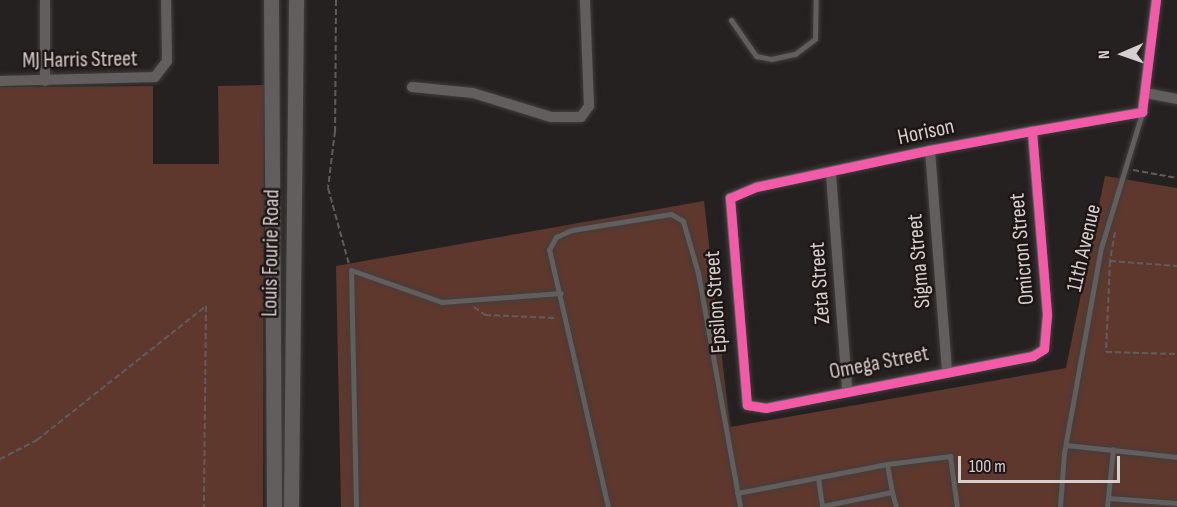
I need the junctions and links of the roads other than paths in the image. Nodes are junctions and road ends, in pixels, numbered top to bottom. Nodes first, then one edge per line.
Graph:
1 (45, 0) edge
2 (166, 0) edge
3 (271, 0) edge
4 (296, 0) edge
5 (585, 0) edge
6 (816, 0) edge
7 (1156, 0) edge
8 (731, 20) dead end
9 (0, 81) edge
10 (45, 81) junction
11 (412, 87) dead end
12 (1146, 93) junction
13 (1177, 99) edge
14 (1142, 112) junction
15 (1032, 131) junction
16 (930, 150) junction
17 (831, 174) junction
18 (728, 207) joint
19 (561, 293) junction
20 (1033, 356) joint
21 (948, 370) junction
22 (847, 389) junction
23 (742, 393) joint
24 (1066, 445) junction
25 (1113, 449) junction
26 (1177, 457) edge
27 (887, 464) junction
28 (818, 478) junction
29 (892, 492) junction
30 (737, 493) junction
31 (1108, 498) junction
32 (1177, 503) edge
33 (274, 507) edge
34 (291, 507) edge
35 (356, 507) edge
36 (608, 507) edge
37 (740, 507) edge
38 (820, 507) edge
39 (896, 507) edge
40 (957, 507) edge
41 (1060, 507) edge
42 (1107, 507) edge

1 - 10 street
2 - 10 street, MJ Harris Street
3 - 33 main road, Louis Fourie Road
4 - 34 main road, Louis Fourie Road
5 - 11 street
6 - 8 lane
7 - 12 street, 11th Avenue
9 - 10 street, MJ Harris Street
12 - 13 street
12 - 14 street, 11th Avenue
14 - 15 street, Horison
14 - 24 lane, 11th Avenue
15 - 16 street, Horison
15 - 20 street, Omicron Street
16 - 17 street, Horison
16 - 21 street, Sigma Street
17 - 18 street, Horison
17 - 22 street, Zeta Street
18 - 23 street, Epsilon Street
19 - 30 lane
19 - 35 lane
19 - 36 lane
20 - 21 street, Omega Street
21 - 22 street, Omega Street
22 - 23 street, Omega Street
24 - 25 lane
24 - 41 lane, 11th Avenue
25 - 26 lane
25 - 31 lane
27 - 28 lane
27 - 29 lane
27 - 40 lane
28 - 30 lane
28 - 38 lane
29 - 38 lane
29 - 39 lane
30 - 37 lane
31 - 32 lane
31 - 42 lane

